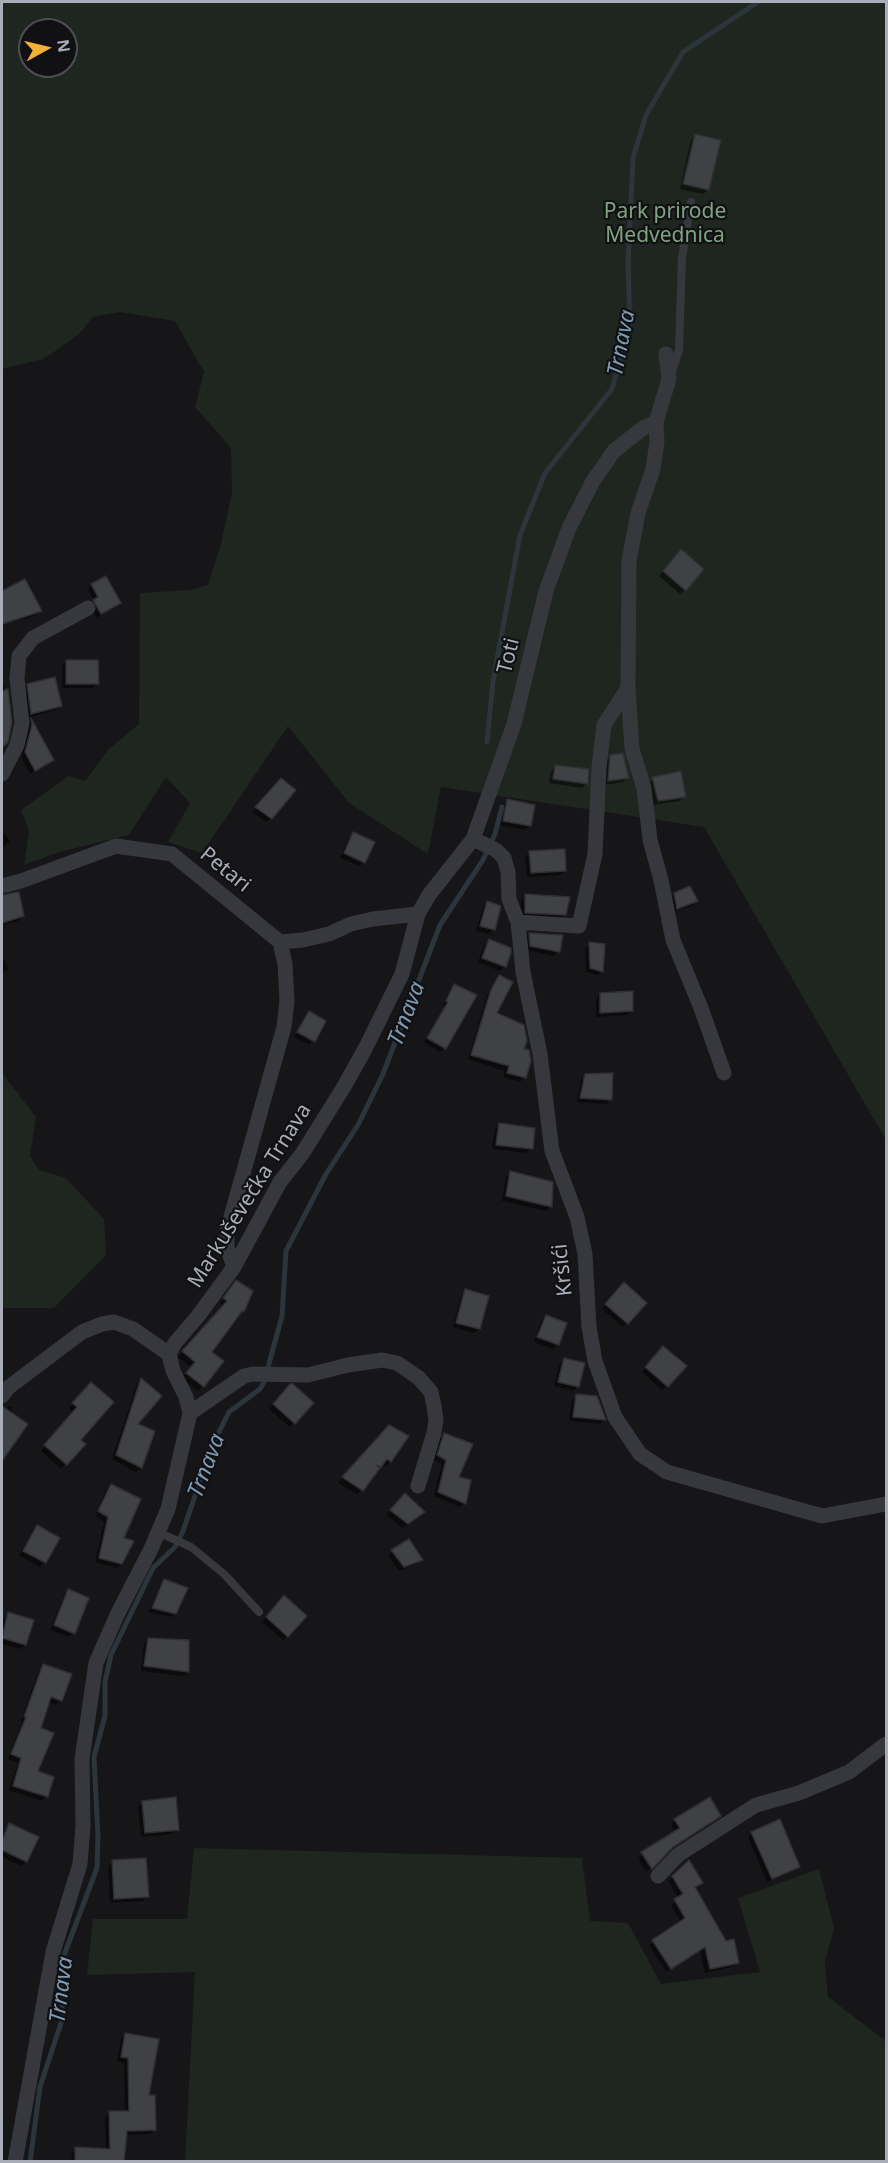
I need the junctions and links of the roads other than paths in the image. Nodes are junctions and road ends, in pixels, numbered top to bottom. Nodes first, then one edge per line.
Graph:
1 (691, 202) dead end
2 (666, 354) dead end
3 (669, 379) junction
4 (656, 422) junction
5 (88, 608) dead end
6 (628, 688) junction
7 (2, 774) edge
8 (484, 845) junction
9 (2, 886) edge
10 (418, 914) junction
11 (518, 922) junction
12 (280, 942) junction
13 (724, 1073) dead end
14 (234, 1267) junction
15 (169, 1354) junction
16 (2, 1396) edge
17 (190, 1413) junction
18 (418, 1486) dead end
19 (886, 1504) edge
20 (158, 1532) junction
21 (259, 1612) dead end
22 (886, 1744) edge
23 (658, 1876) dead end
24 (15, 2162) edge

1 - 3 lane
2 - 3 street
3 - 4 street
4 - 6 street
4 - 8 street, Toti
5 - 7 street
6 - 11 street
6 - 13 street
8 - 10 street, Toti
8 - 11 street, Kršići
9 - 12 street, Petari
10 - 12 street
10 - 14 street, Markuševečka Trnava
11 - 19 street, Kršići
12 - 14 street
14 - 15 street, Markuševečka Trnava
15 - 16 street
15 - 17 street
17 - 18 street
17 - 20 street
20 - 21 lane
20 - 24 street
22 - 23 street

